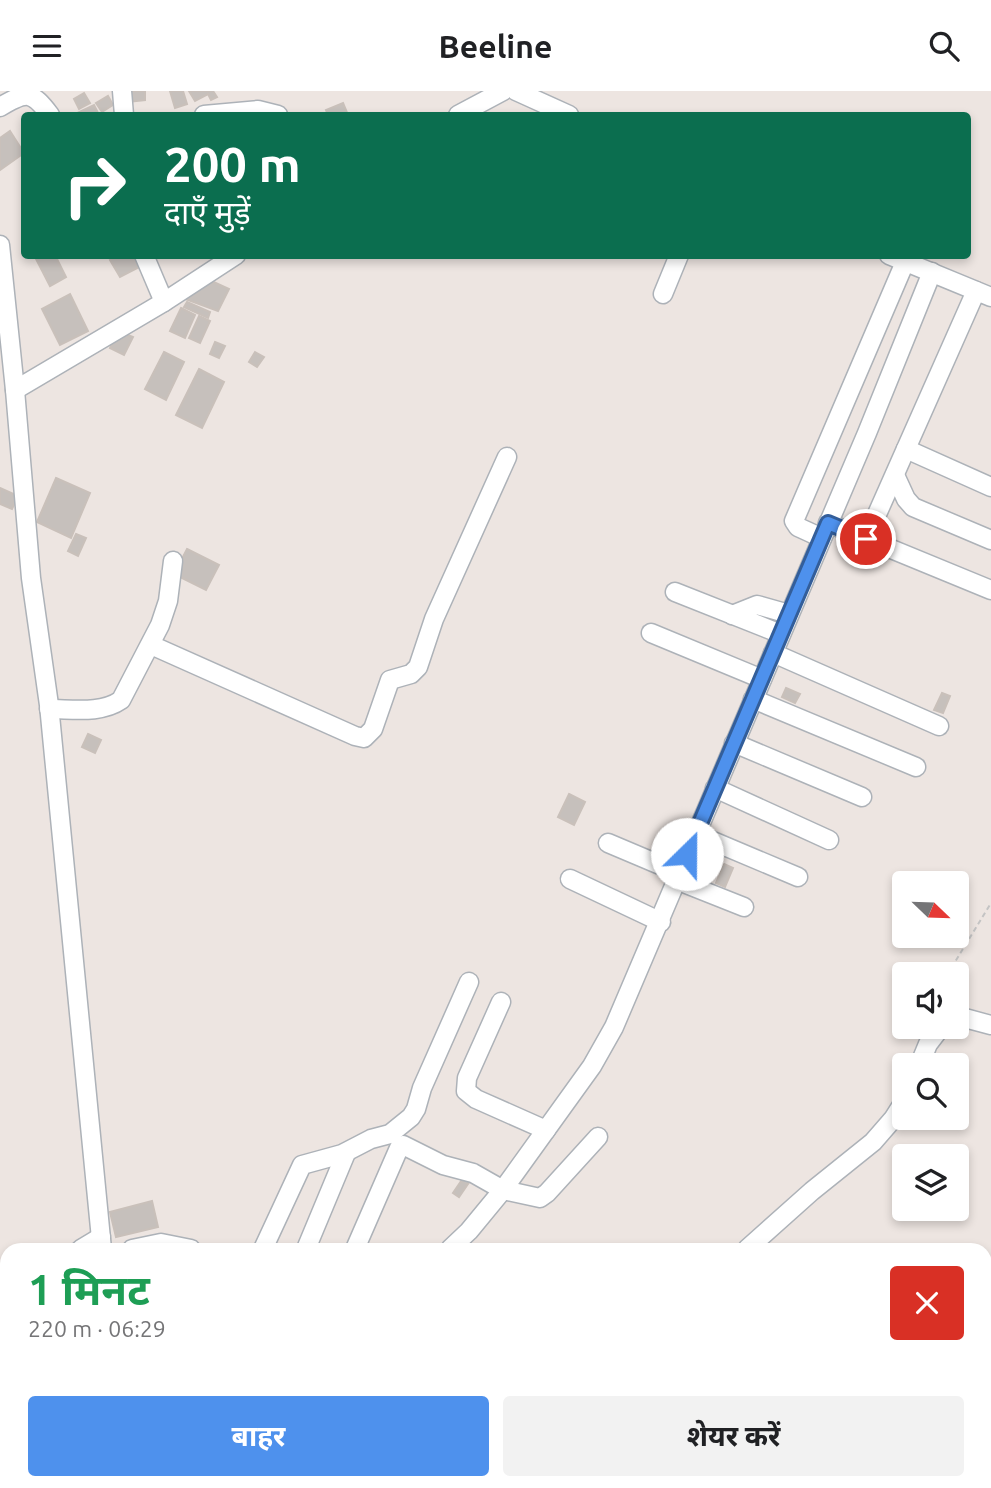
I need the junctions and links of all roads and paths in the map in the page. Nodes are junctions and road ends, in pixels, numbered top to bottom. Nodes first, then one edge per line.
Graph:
1 (122, 91) edge
2 (503, 91) edge
3 (516, 91) edge
4 (20, 92) edge
5 (0, 107) edge
6 (48, 112) edge
7 (124, 112) edge
8 (236, 112) edge
9 (266, 112) edge
10 (464, 112) edge
11 (562, 112) edge
12 (0, 245) edge
13 (146, 259) edge
14 (230, 259) edge
15 (677, 259) edge
16 (897, 259) edge
17 (932, 272) junction
18 (663, 294) dead end
19 (983, 294) edge
20 (164, 302) junction
21 (15, 390) junction
22 (835, 424) junction
23 (865, 438) junction
24 (906, 449) junction
25 (507, 457) dead end
26 (895, 475) junction
27 (991, 487) edge
28 (825, 531) junction
29 (866, 539) junction
30 (991, 540) edge
31 (173, 561) dead end
32 (991, 590) edge
33 (675, 591) dead end
34 (789, 614) junction
35 (732, 615) junction
36 (651, 633) dead end
37 (781, 634) junction
38 (151, 645) junction
39 (773, 653) junction
40 (762, 679) junction
41 (753, 699) junction
42 (49, 709) junction
43 (939, 726) dead end
44 (734, 743) junction
45 (916, 767) dead end
46 (715, 788) junction
47 (862, 797) dead end
48 (696, 834) junction
49 (829, 840) dead end
50 (608, 843) dead end
51 (678, 877) junction
52 (798, 877) dead end
53 (570, 879) dead end
54 (991, 903) edge
55 (744, 907) dead end
56 (661, 922) junction
57 (955, 962) edge
58 (469, 982) dead end
59 (501, 1002) dead end
60 (969, 1019) edge
61 (991, 1025) edge
62 (892, 1120) edge
63 (546, 1130) junction
64 (598, 1137) dead end
65 (346, 1153) junction
66 (503, 1190) junction
67 (102, 1243) edge
68 (266, 1243) edge
69 (308, 1243) edge
70 (358, 1243) edge
71 (456, 1243) edge
72 (754, 1243) edge

1 - 7 street
2 - 10 street
3 - 11 street
4 - 5 street
4 - 6 street
8 - 9 street
12 - 21 street
13 - 20 street
14 - 20 street
15 - 18 street
16 - 17 street
16 - 22 street
17 - 19 street
17 - 23 street
19 - 24 street
20 - 21 street
21 - 42 street
22 - 23 street
22 - 28 street
23 - 28 street
24 - 26 street
24 - 27 street
25 - 38 street
26 - 29 street
26 - 30 street
28 - 29 street
28 - 34 street
29 - 32 street
31 - 38 street
33 - 35 street
34 - 35 street
34 - 37 street
35 - 37 street
36 - 40 street
37 - 39 street
38 - 42 street
39 - 40 street
39 - 43 street
40 - 41 street
41 - 44 street
41 - 45 street
42 - 67 street
44 - 46 street
44 - 47 street
46 - 48 street
46 - 49 street
48 - 51 street
48 - 52 street
50 - 51 street
51 - 55 street
51 - 56 street
53 - 56 street
54 - 57 path
56 - 63 street
58 - 65 street
59 - 63 street
60 - 61 street
62 - 72 street
63 - 66 street
64 - 66 street
65 - 68 street
65 - 69 street
66 - 70 street
66 - 71 street

